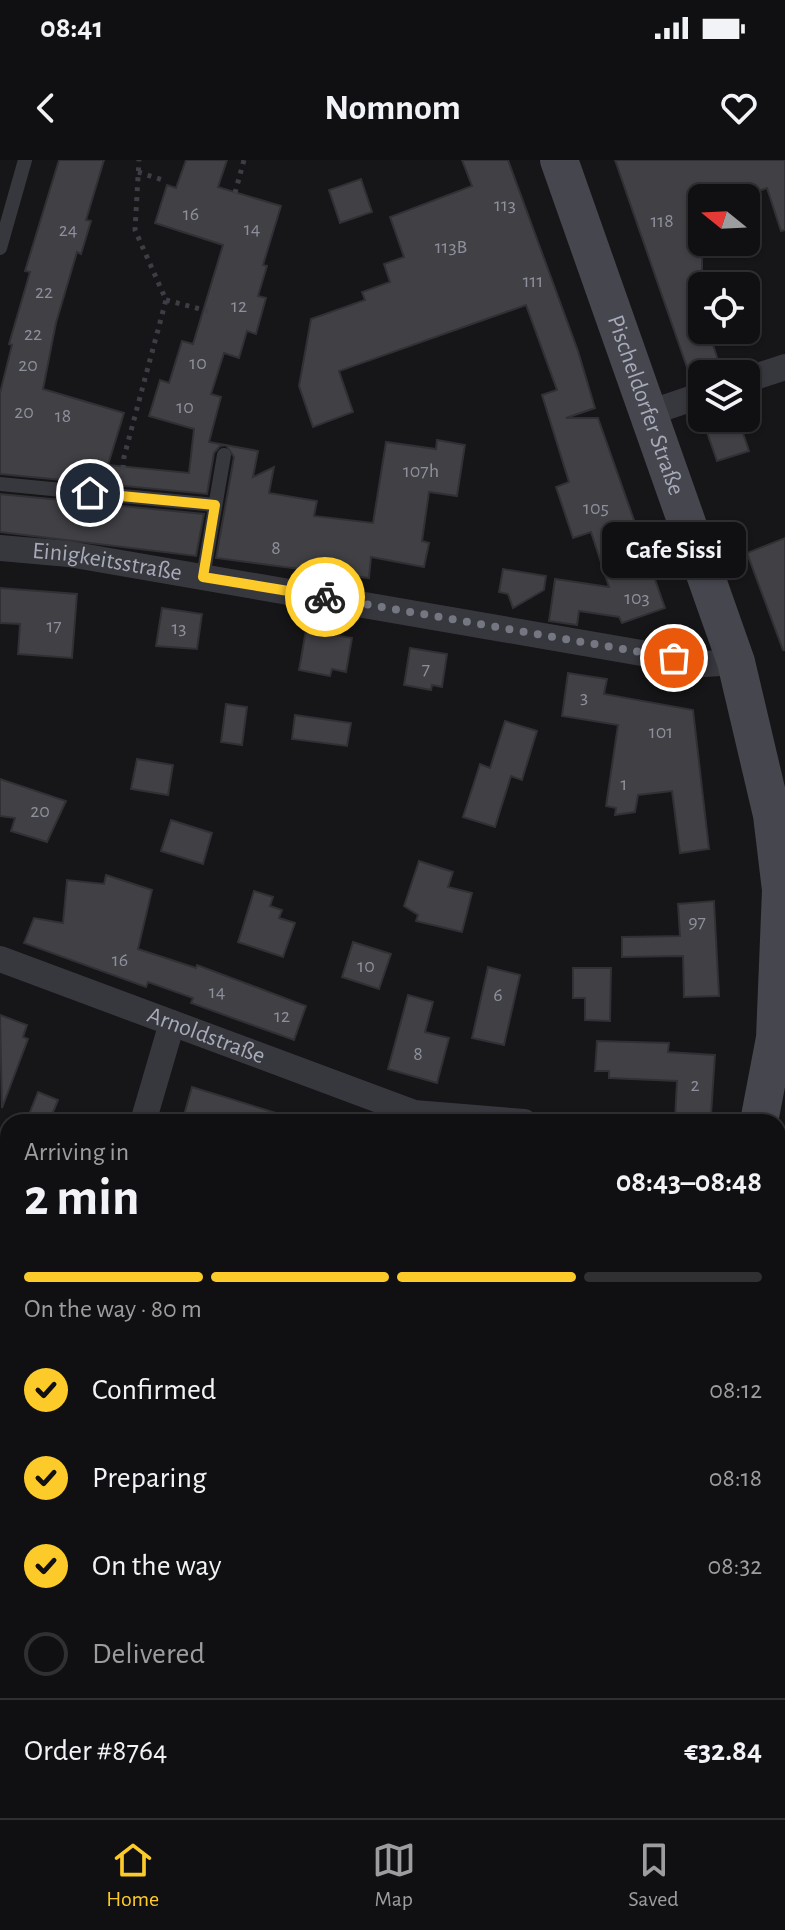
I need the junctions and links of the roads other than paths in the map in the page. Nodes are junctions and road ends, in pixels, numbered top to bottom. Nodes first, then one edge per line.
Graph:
1 (25, 160) edge
2 (559, 160) edge
3 (0, 248) edge
4 (785, 367) edge
5 (760, 375) edge
6 (688, 400) edge
7 (646, 414) junction
8 (224, 455) dead end
9 (0, 484) edge
10 (215, 505) junction
11 (0, 548) edge
12 (203, 577) junction
13 (736, 662) junction
14 (783, 890) edge
15 (0, 959) edge
16 (172, 1023) junction
17 (769, 1098) edge
18 (145, 1114) edge
19 (407, 1114) edge

1 - 3 lane
2 - 7 main road, Pischeldorfer Straße
4 - 5 street
6 - 7 street
7 - 13 main road, Pischeldorfer Straße
8 - 10 lane
9 - 10 lane
10 - 12 lane
11 - 12 street, Einigkeitsstraße
12 - 13 street, Einigkeitsstraße
13 - 14 main road, Pischeldorfer Straße
14 - 17 main road, Pischeldorfer Straße
15 - 16 street, Arnoldstraße
16 - 18 street
16 - 19 street, Arnoldstraße

